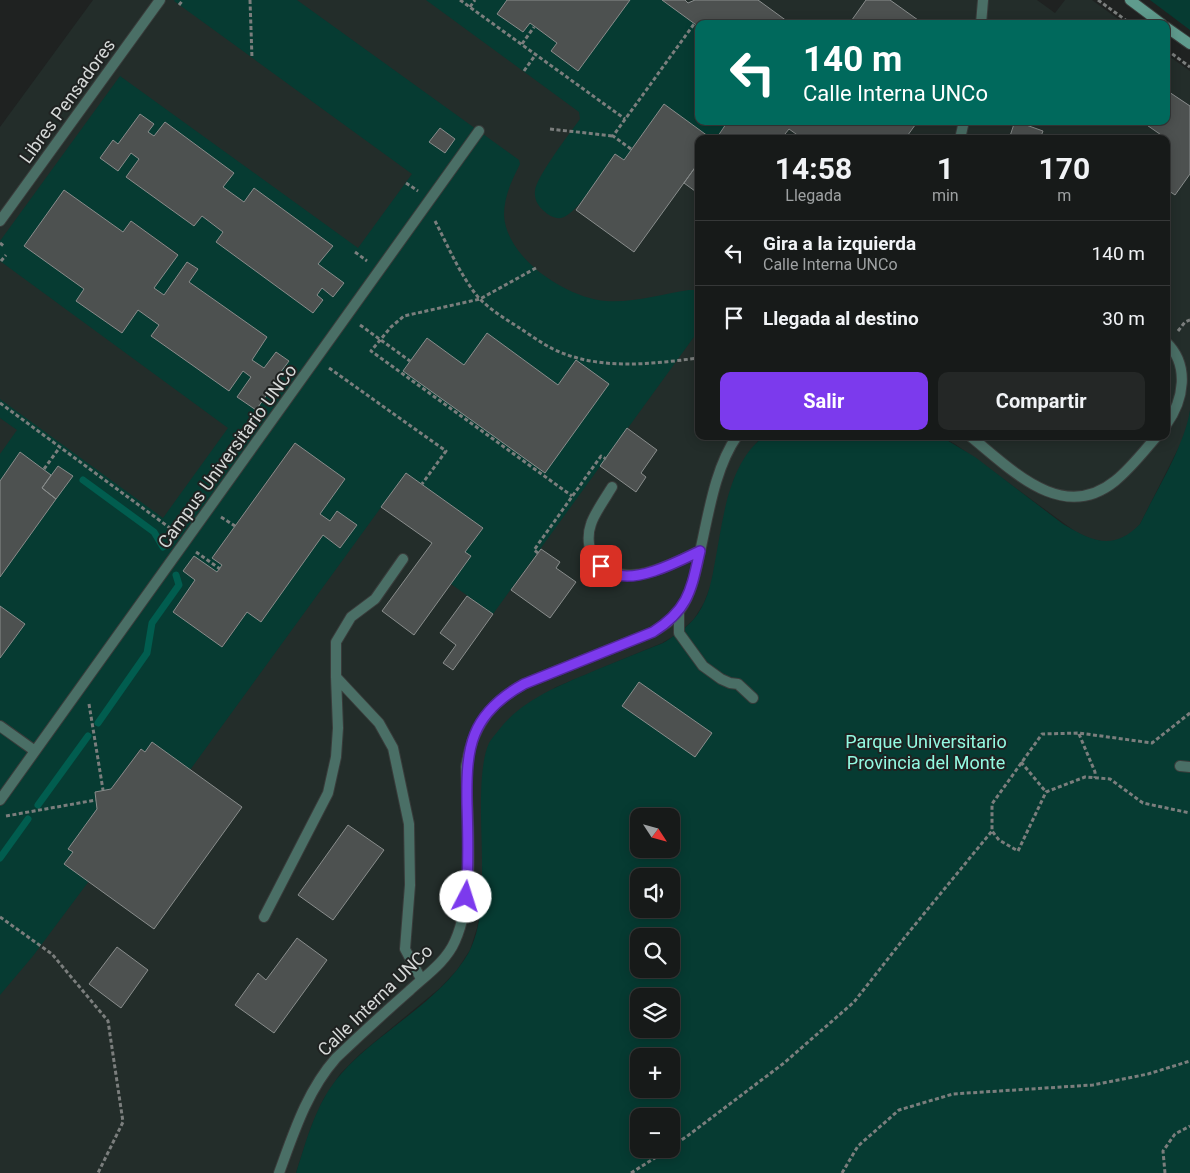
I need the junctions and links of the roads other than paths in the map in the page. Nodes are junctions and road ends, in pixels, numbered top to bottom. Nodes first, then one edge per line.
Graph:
1 (160, 0) edge
2 (983, 0) edge
3 (1130, 0) edge
4 (981, 20) edge
5 (1157, 20) edge
6 (1170, 30) edge
7 (1190, 44) edge
8 (480, 131) dead end
9 (0, 221) edge
10 (1170, 346) edge
11 (1170, 418) edge
12 (735, 440) edge
13 (975, 440) edge
14 (1154, 440) edge
15 (612, 487) dead end
16 (700, 551) junction
17 (404, 559) dead end
18 (679, 612) junction
19 (336, 678) junction
20 (753, 698) dead end
21 (0, 726) edge
22 (35, 751) junction
23 (0, 800) edge
24 (264, 917) dead end
25 (421, 980) junction
26 (279, 1173) edge

1 - 9 street, Libres Pensadores
2 - 4 street
3 - 5 main road
6 - 7 main road
8 - 22 street, Campus Universitario UNCo
10 - 11 street
12 - 16 street, Calle Interna UNCo
13 - 14 street
15 - 16 street
16 - 18 street, Calle Interna UNCo
17 - 19 street
18 - 20 street
18 - 25 street, Calle Interna UNCo
19 - 24 street
19 - 25 street
21 - 22 street
22 - 23 street, Campus Universitario UNCo
25 - 26 street, Calle Interna UNCo

